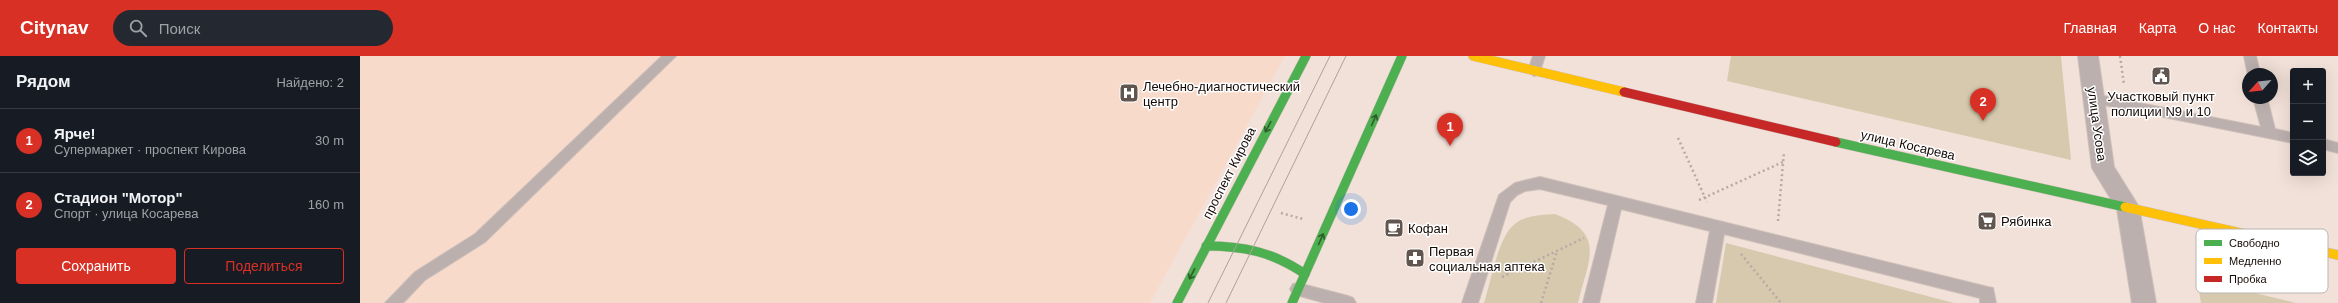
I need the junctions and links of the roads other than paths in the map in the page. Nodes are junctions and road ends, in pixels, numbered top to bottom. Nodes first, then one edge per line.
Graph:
1 (670, 56) edge
2 (1306, 56) edge
3 (1402, 56) edge
4 (1473, 56) edge
5 (1539, 56) edge
6 (2088, 56) edge
7 (2250, 56) edge
8 (2253, 68) edge
9 (1534, 71) junction
10 (2094, 99) junction
11 (2262, 104) edge
12 (2269, 133) junction
13 (2290, 137) edge
14 (2326, 145) edge
15 (2338, 148) edge
16 (1616, 202) junction
17 (2128, 207) junction
18 (1718, 227) junction
19 (2224, 229) edge
20 (1206, 246) junction
21 (2328, 253) edge
22 (2338, 255) edge
23 (1305, 274) junction
24 (1298, 289) junction
25 (1472, 296) edge
26 (393, 303) edge
27 (1177, 303) edge
28 (1292, 303) edge
29 (1348, 303) edge
30 (1591, 303) edge
31 (1704, 303) edge
32 (1988, 303) edge
33 (2144, 303) edge

1 - 26 lane
2 -> 20 street, проспект Кирова
23 -> 3 street
4 - 9 street, улица Косарева
5 - 9 lane
6 - 10 street, улица Усова
7 - 8 lane
9 - 17 street, улица Косарева
10 - 12 lane
10 - 17 street, улица Усова
11 - 12 lane
12 - 13 lane
14 - 15 lane
16 - 18 lane
16 - 25 lane
16 - 30 lane
17 - 19 street, улица Косарева
17 - 33 street, улица Усова
18 - 31 lane
18 - 32 lane
20 - 23 street
20 -> 27 street, проспект Кирова
21 - 22 street, улица Косарева
23 - 24 street
24 - 28 street
24 - 29 lane

